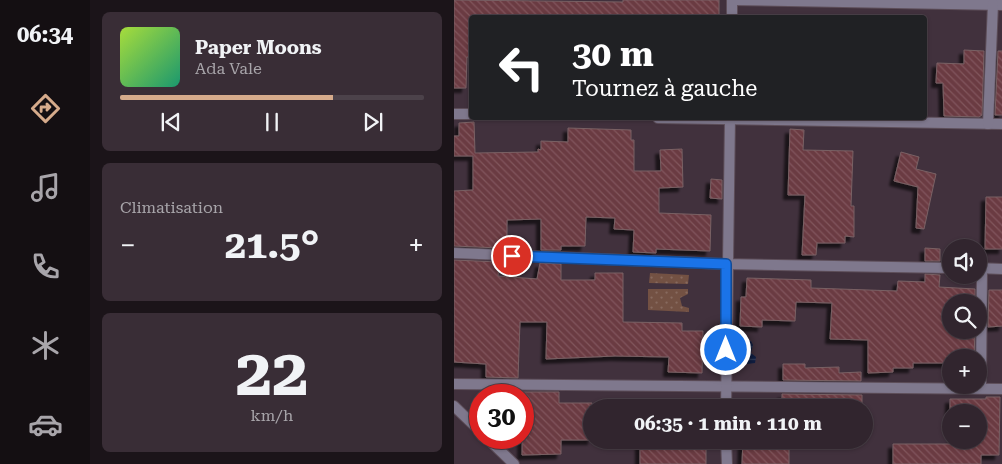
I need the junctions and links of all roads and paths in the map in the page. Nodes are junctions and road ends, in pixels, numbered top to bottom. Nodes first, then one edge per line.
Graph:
1 (732, 0) edge
2 (998, 5) edge
3 (732, 15) edge
4 (454, 114) edge
5 (469, 114) edge
6 (730, 120) edge
7 (816, 120) edge
8 (988, 124) junction
9 (1002, 124) edge
10 (454, 253) edge
11 (726, 264) junction
12 (942, 268) edge
13 (987, 268) edge
14 (1002, 269) edge
15 (980, 284) edge
16 (981, 349) edge
17 (454, 384) edge
18 (726, 384) junction
19 (942, 387) edge
20 (987, 388) edge
21 (1002, 389) edge
22 (726, 399) edge
23 (454, 406) edge
24 (469, 420) edge
25 (498, 449) edge
26 (726, 449) edge
27 (514, 464) edge
28 (726, 464) edge

1 - 2 street
1 - 3 street
2 - 8 street
4 - 5 street
6 - 11 street
7 - 8 street
8 - 9 street
10 - 11 street
11 - 12 street
11 - 18 street
13 - 14 street
15 - 16 street
17 - 18 street
18 - 19 street
18 - 22 street
20 - 21 street
23 - 24 street
25 - 27 street
26 - 28 street

